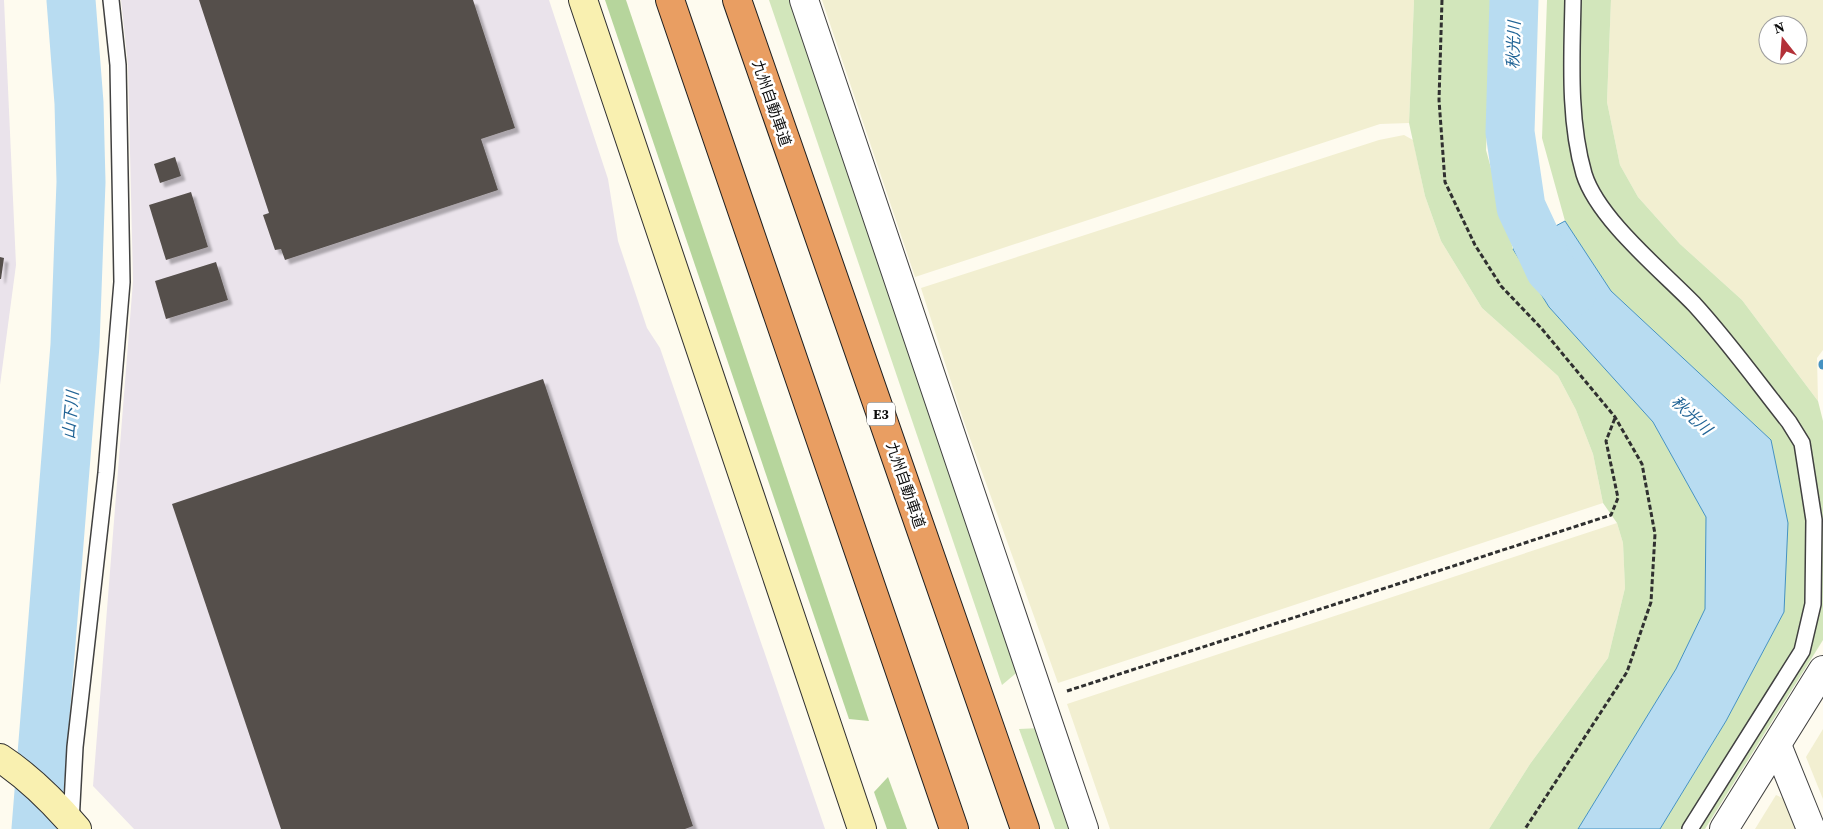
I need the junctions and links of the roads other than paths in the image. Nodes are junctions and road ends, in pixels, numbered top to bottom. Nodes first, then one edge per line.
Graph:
1 (111, 0) edge
2 (583, 0) edge
3 (670, 0) edge
4 (736, 0) edge
5 (804, 0) edge
6 (1573, 0) edge
7 (1823, 670) edge
8 (1777, 745) junction
9 (0, 758) edge
10 (70, 823) edge
11 (862, 829) edge
12 (954, 829) edge
13 (1025, 829) edge
14 (1084, 829) edge
15 (1690, 829) edge
16 (1724, 829) edge
17 (1811, 829) edge

1 - 10 lane
2 - 11 street
3 - 12 highway
4 - 13 highway, 九州自動車道 / E3
5 - 14 street
6 - 15 lane
7 - 8 street
8 - 16 street
8 - 17 street
9 - 10 street

